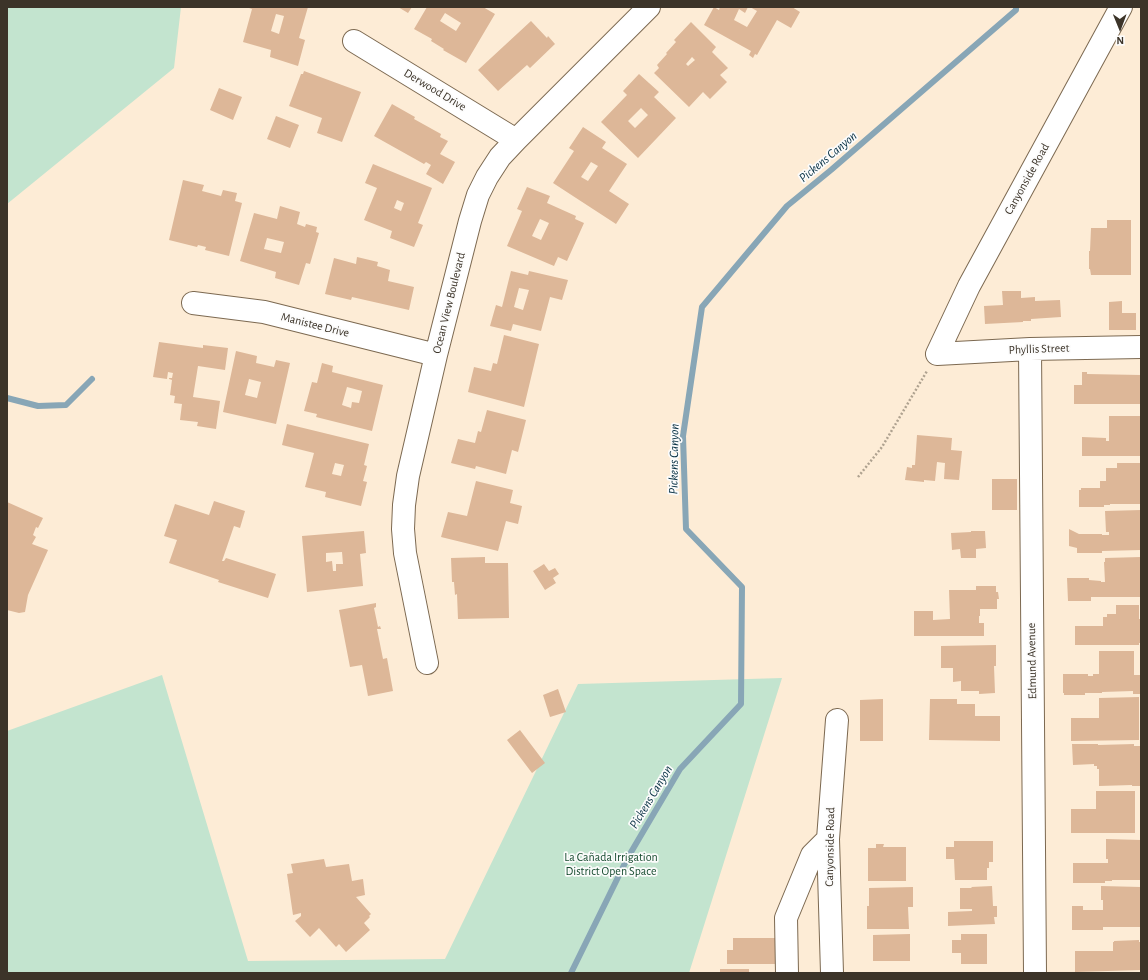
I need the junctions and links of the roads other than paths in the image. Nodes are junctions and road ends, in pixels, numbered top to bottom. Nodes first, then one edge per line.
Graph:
1 (649, 7) edge
2 (1121, 7) edge
3 (354, 41) dead end
4 (516, 140) junction
5 (193, 304) dead end
6 (1141, 347) edge
7 (1030, 349) junction
8 (937, 354) joint
9 (436, 355) junction
10 (428, 663) dead end
11 (837, 720) dead end
12 (828, 839) junction
13 (787, 973) edge
14 (832, 973) edge
15 (1035, 973) edge

1 - 4 street, Ocean View Boulevard
2 - 8 street, Canyonside Road
3 - 4 street, Derwood Drive
4 - 9 street, Ocean View Boulevard
5 - 9 street, Manistee Drive
6 - 7 street, Phyllis Street
7 - 8 street, Phyllis Street
7 - 15 street, Edmund Avenue
9 - 10 street, Ocean View Boulevard
11 - 12 street, Canyonside Road
12 - 13 street
12 - 14 street, Canyonside Road

